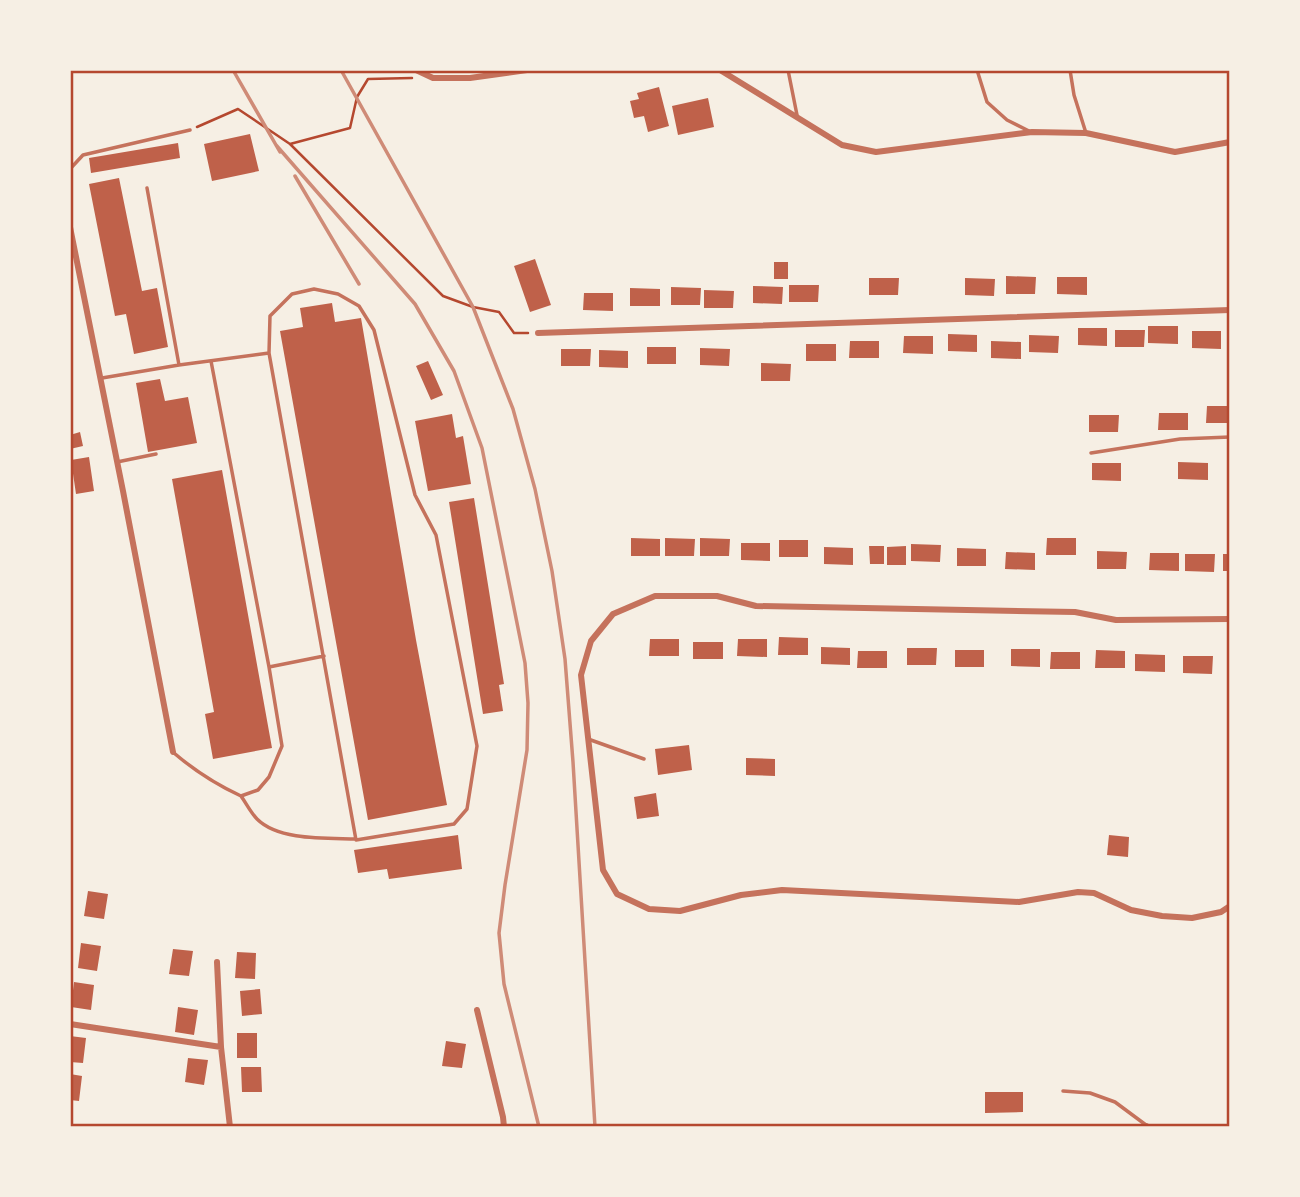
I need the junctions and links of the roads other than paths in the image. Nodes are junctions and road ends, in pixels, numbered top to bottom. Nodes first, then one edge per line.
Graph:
1 (416, 70) edge
2 (527, 70) edge
3 (720, 70) edge
4 (788, 70) edge
5 (977, 70) edge
6 (1070, 70) edge
7 (798, 118) junction
8 (190, 130) road end
9 (1032, 132) junction
10 (1086, 133) junction
11 (1230, 142) edge
12 (70, 169) edge
13 (147, 188) dead end
14 (70, 227) edge
15 (1230, 310) edge
16 (538, 333) road end
17 (270, 353) junction
18 (211, 360) junction
19 (179, 365) junction
20 (101, 378) junction
21 (1230, 438) edge
22 (1091, 453) dead end
23 (156, 454) dead end
24 (117, 462) junction
25 (1230, 619) edge
26 (324, 656) junction
27 (269, 667) junction
28 (588, 739) junction
29 (173, 752) joint
30 (644, 759) dead end
31 (241, 796) junction
32 (356, 839) junction
33 (1230, 906) edge
34 (217, 962) dead end
35 (477, 1010) dead end
36 (70, 1024) edge
37 (221, 1047) junction
38 (1063, 1091) dead end
39 (230, 1127) edge
40 (504, 1127) edge
41 (1147, 1127) edge

1 - 2 street
3 - 7 street
4 - 7 lane
5 - 9 lane
6 - 10 lane
7 - 9 street
8 - 12 lane
9 - 10 street
10 - 11 street
13 - 19 lane
14 - 20 street
15 - 16 street
17 - 18 lane
17 - 26 lane
17 - 32 lane
18 - 19 lane
18 - 27 lane
19 - 20 lane
20 - 24 street
21 - 22 lane
23 - 24 lane
24 - 29 street
25 - 28 street
26 - 27 lane
26 - 32 lane
27 - 31 lane
28 - 30 lane
28 - 33 street
29 - 31 lane
31 - 32 lane
34 - 37 street
35 - 40 street
36 - 37 street
37 - 39 street
38 - 41 lane

